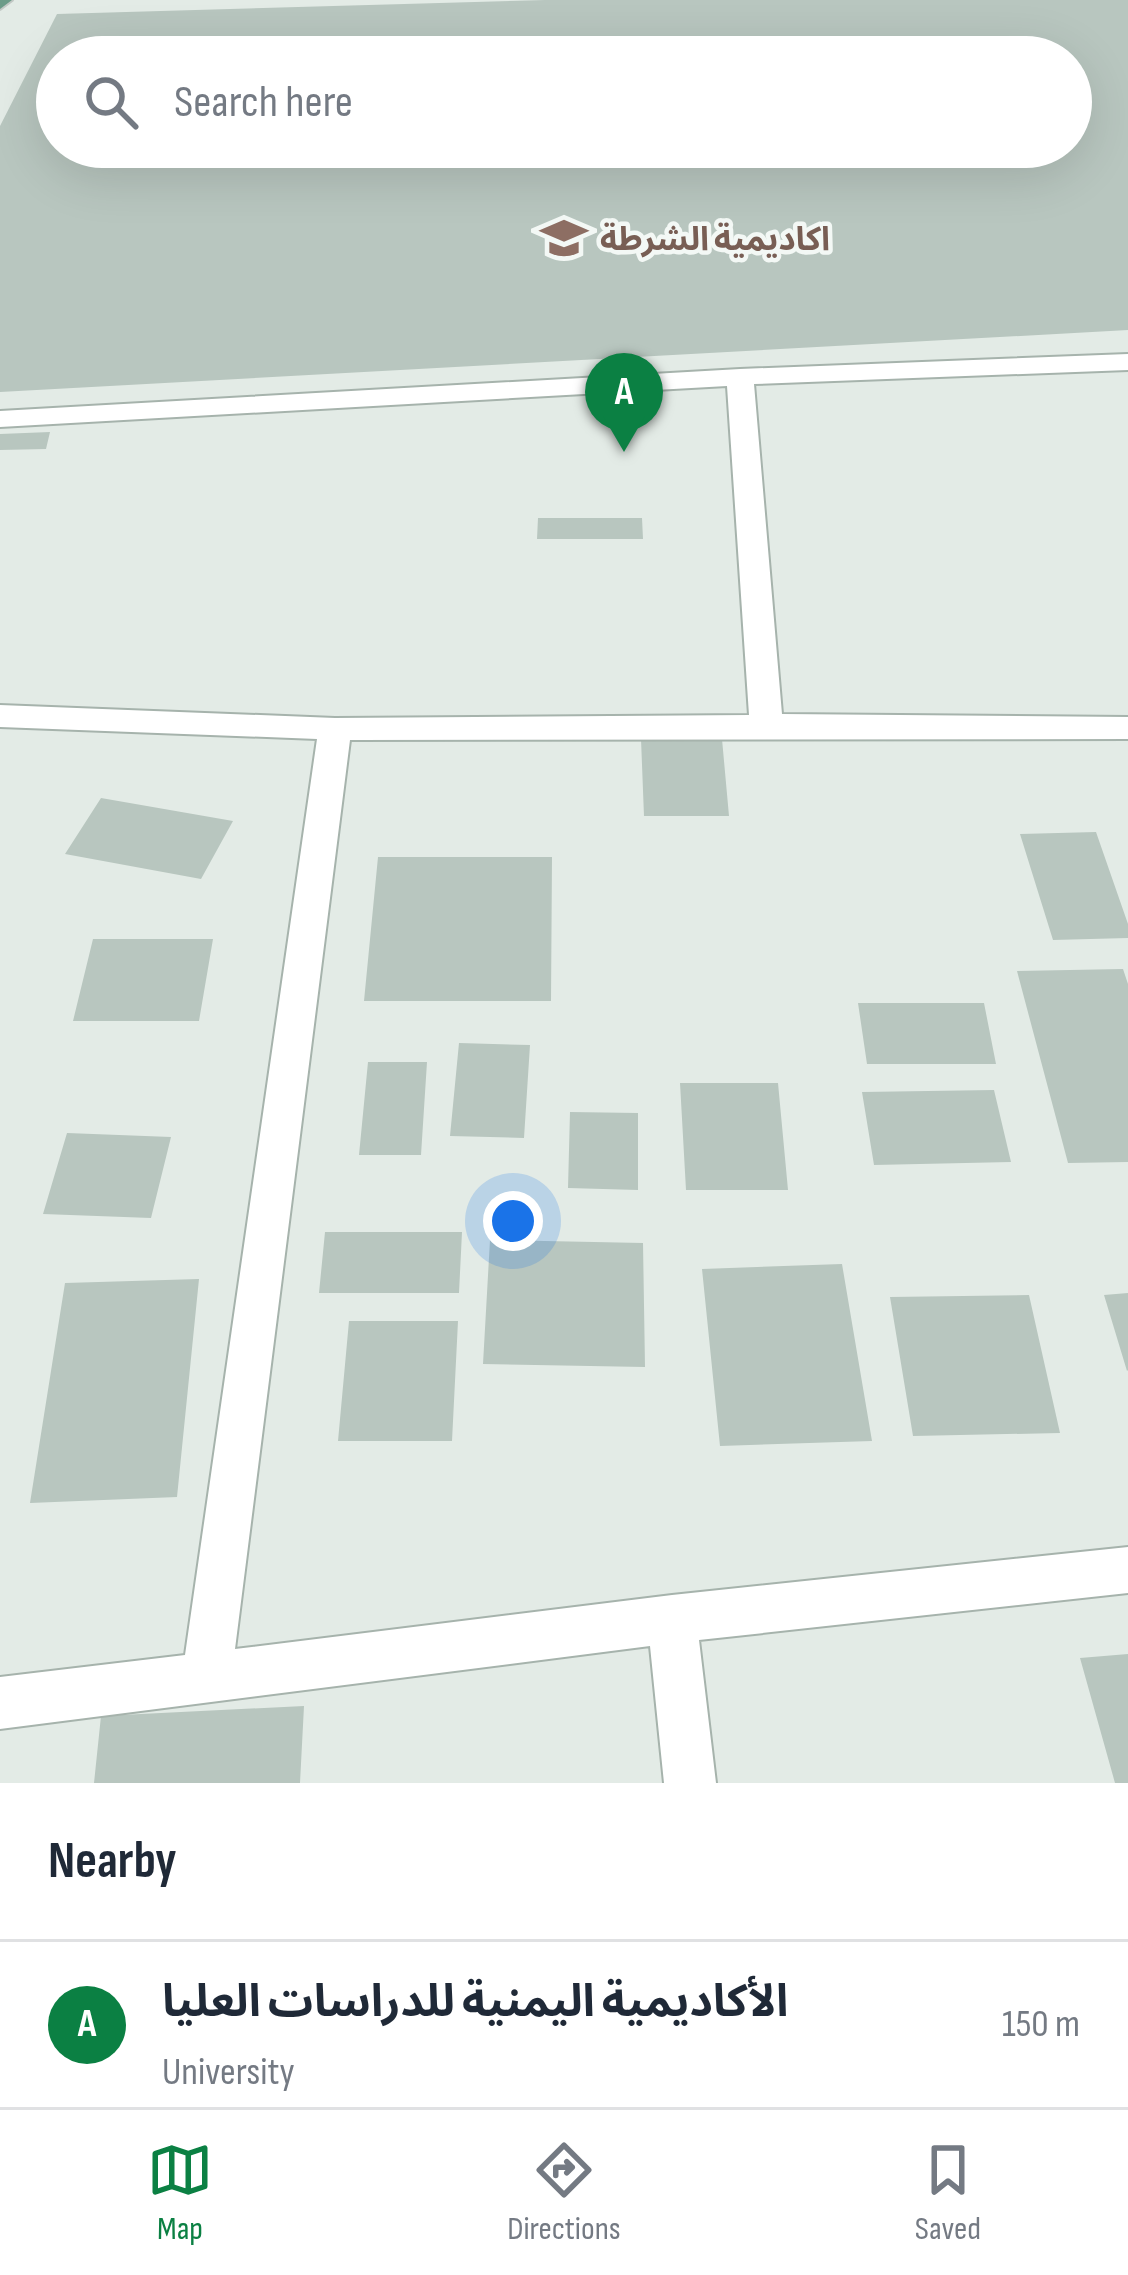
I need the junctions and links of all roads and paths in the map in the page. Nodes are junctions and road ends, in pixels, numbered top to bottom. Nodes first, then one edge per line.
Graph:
1 (1128, 362) edge
2 (740, 377) junction
3 (0, 419) edge
4 (0, 716) edge
5 (766, 724) junction
6 (1128, 728) edge
7 (335, 729) junction
8 (1128, 1570) edge
9 (672, 1619) junction
10 (207, 1674) junction
11 (0, 1703) edge
12 (690, 1783) edge

1 - 2 street
2 - 3 street
2 - 5 street
4 - 7 street
5 - 6 street
5 - 7 street
7 - 10 street
8 - 9 street
9 - 10 street
9 - 12 street
10 - 11 street

